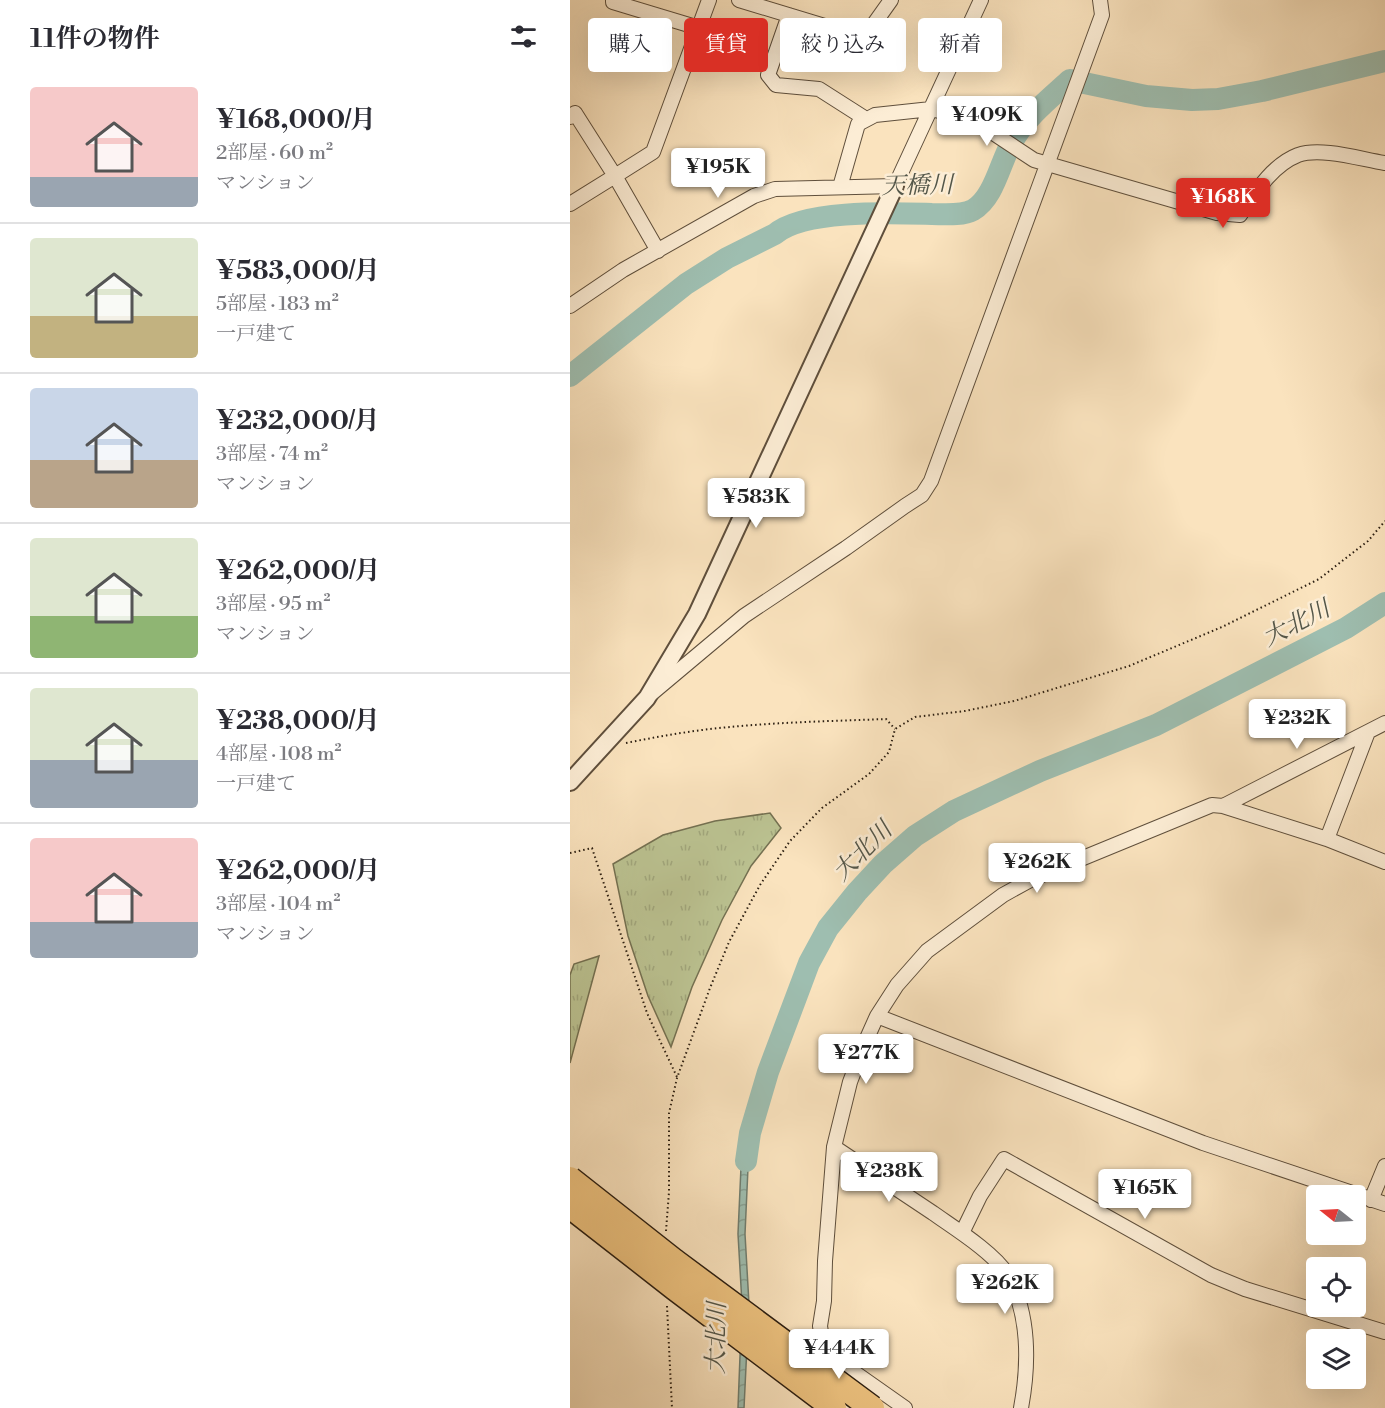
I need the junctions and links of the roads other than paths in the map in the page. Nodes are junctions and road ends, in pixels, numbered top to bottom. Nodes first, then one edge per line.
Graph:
1 (614, 0) edge
2 (709, 0) edge
3 (739, 0) edge
4 (891, 0) edge
5 (981, 0) edge
6 (1100, 0) edge
7 (767, 4) edge
8 (789, 15) junction
9 (703, 18) edge
10 (684, 23) edge
11 (684, 69) edge
12 (931, 109) junction
13 (570, 117) edge
14 (866, 119) junction
15 (1385, 163) edge
16 (1047, 165) junction
17 (615, 176) junction
18 (895, 186) junction
19 (840, 187) junction
20 (570, 204) edge
21 (658, 251) junction
22 (570, 306) edge
23 (648, 698) junction
24 (1385, 723) edge
25 (1368, 732) junction
26 (570, 782) edge
27 (1223, 806) junction
28 (1327, 839) junction
29 (1385, 862) edge
30 (877, 1016) junction
31 (834, 1147) junction
32 (1385, 1166) edge
33 (570, 1179) edge
34 (1371, 1200) junction
35 (1385, 1204) edge
36 (570, 1206) edge
37 (962, 1233) junction
38 (1385, 1332) edge
39 (824, 1352) junction
40 (824, 1408) edge
41 (834, 1408) edge
42 (872, 1408) edge
43 (904, 1408) edge
44 (1021, 1408) edge

1 - 10 street
2 - 9 street
3 - 7 street
4 - 8 street
5 - 12 street
6 - 16 street
7 - 8 street
8 - 14 street
11 - 17 street
12 - 14 street
12 - 16 street
12 - 18 street
13 - 17 street
14 - 19 street
15 - 16 street
16 - 23 street
17 - 20 street
17 - 21 street
18 - 19 street
18 - 23 street
19 - 21 street
21 - 22 street
23 - 26 street
24 - 25 street
25 - 27 street
25 - 28 street
27 - 28 street
27 - 30 street
28 - 29 street
30 - 31 street
30 - 34 street
31 - 37 street
31 - 39 street
32 - 34 street
33 - 42 highway, bridge
34 - 35 street
36 - 41 highway, bridge
37 - 38 street
37 - 44 street
39 - 40 street
39 - 43 street

